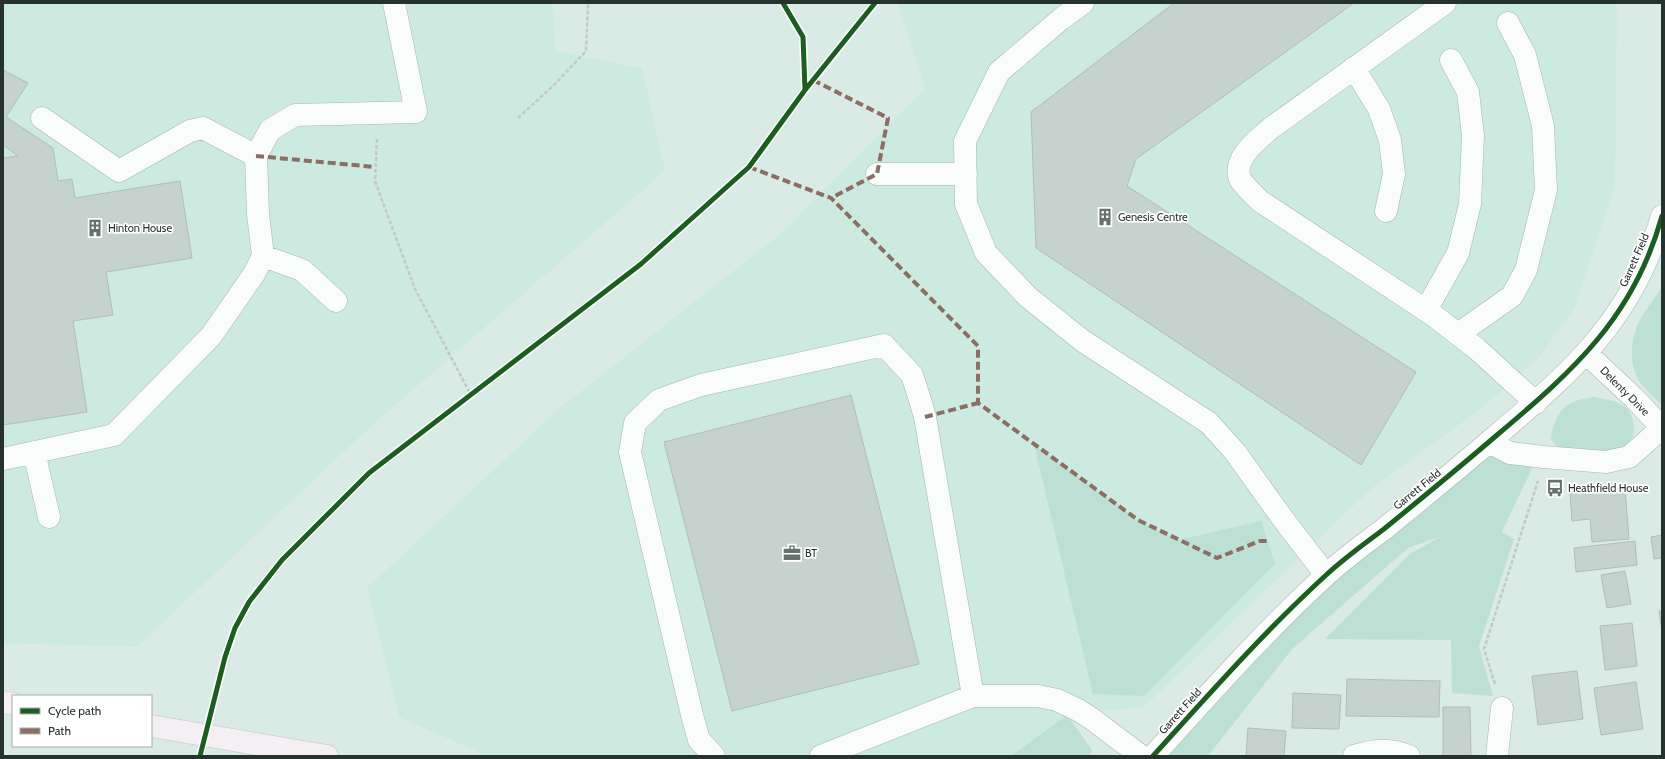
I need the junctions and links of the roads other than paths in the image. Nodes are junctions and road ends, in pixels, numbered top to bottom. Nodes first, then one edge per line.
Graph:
1 (394, 3) edge
2 (1083, 3) edge
3 (1445, 3) edge
4 (1508, 23) dead end
5 (1451, 60) dead end
6 (1354, 68) junction
7 (42, 118) dead end
8 (256, 156) junction
9 (877, 174) dead end
10 (966, 174) junction
11 (1386, 211) dead end
12 (1662, 216) edge
13 (263, 256) junction
14 (336, 301) dead end
15 (1426, 310) junction
16 (1458, 334) junction
17 (1587, 354) junction
18 (1536, 403) junction
19 (1662, 428) edge
20 (1489, 442) junction
21 (34, 452) junction
22 (3, 459) edge
23 (49, 517) dead end
24 (1326, 575) junction
25 (973, 696) junction
26 (1502, 708) road end
27 (152, 726) edge
28 (327, 756) edge
29 (714, 756) edge
30 (821, 756) edge
31 (1141, 756) edge
32 (1153, 756) edge
33 (1354, 756) edge
34 (1409, 756) edge
35 (1497, 756) edge

1 - 8 street
2 - 10 street
3 - 6 street
4 - 16 street
5 - 15 street
6 - 11 street
6 - 15 street
7 - 8 street
8 - 13 street
9 - 10 street
10 - 24 street
12 - 17 street, Garrett Field
13 - 14 street
13 - 21 street
15 - 16 street
16 - 18 street
17 - 18 street, Garrett Field
17 - 19 street, Delenty Drive
18 - 20 street, Garrett Field
19 - 20 street
20 - 24 street, Garrett Field
21 - 22 street
21 - 23 street
24 - 32 street, Garrett Field
25 - 29 street
25 - 30 street
25 - 31 street
26 - 35 street
27 - 28 main road
33 - 34 street

